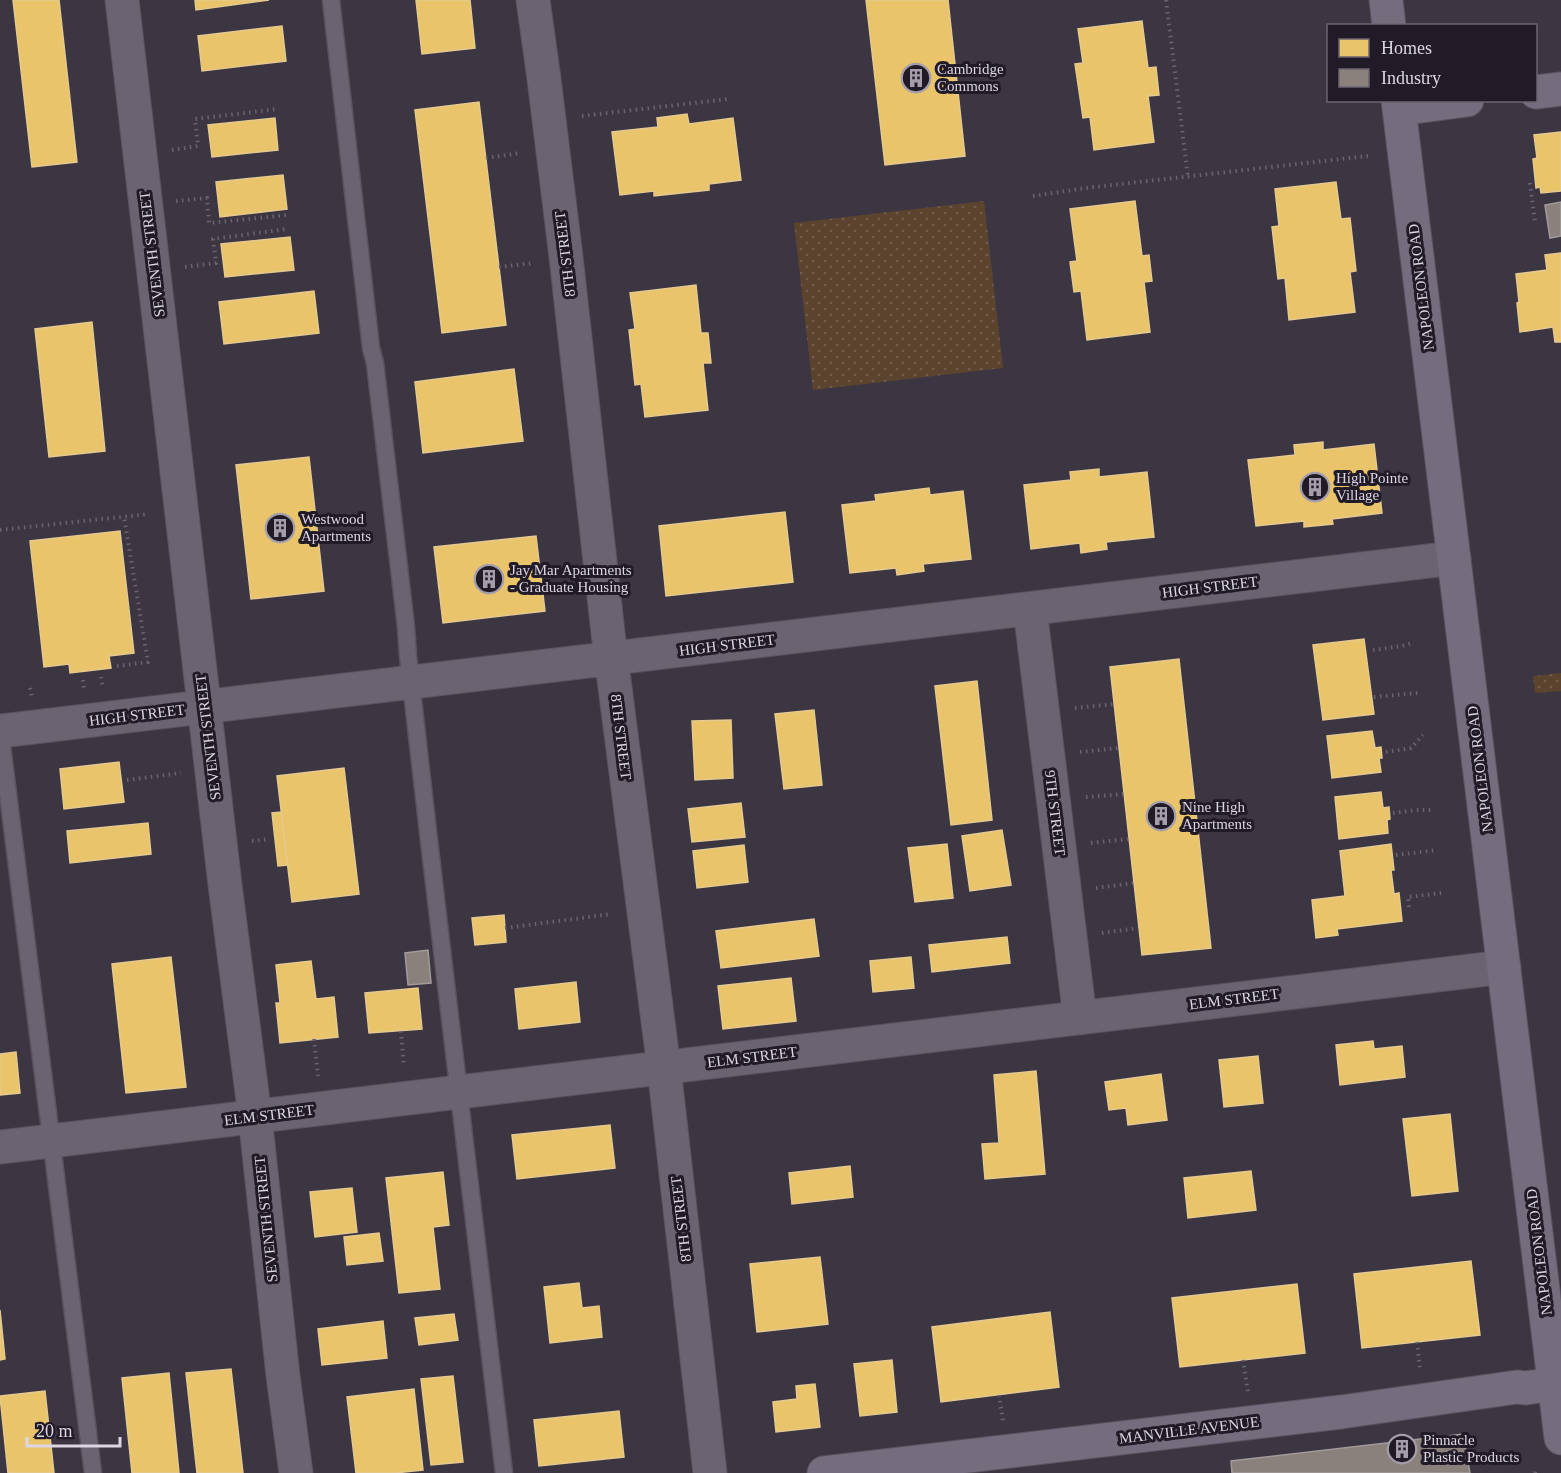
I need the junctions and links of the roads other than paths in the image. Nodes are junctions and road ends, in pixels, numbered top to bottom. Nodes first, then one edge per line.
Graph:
1 (122, 0) edge
2 (331, 0) edge
3 (532, 0) edge
4 (1386, 0) edge
5 (1389, 24) edge
6 (1561, 90) edge
7 (1537, 92) edge
8 (1440, 102) edge
9 (1399, 105) edge
10 (1454, 558) junction
11 (1030, 609) junction
12 (611, 659) junction
13 (411, 682) junction
14 (205, 707) junction
15 (0, 731) edge
16 (1504, 967) junction
17 (1080, 1018) junction
18 (664, 1068) junction
19 (459, 1092) junction
20 (255, 1116) junction
21 (52, 1141) junction
22 (0, 1147) edge
23 (1554, 1384) junction
24 (1561, 1438) edge
25 (93, 1473) edge
26 (296, 1473) edge
27 (504, 1473) edge
28 (710, 1473) edge
29 (824, 1473) edge

1 - 14 street, SEVENTH STREET
2 - 13 lane
3 - 12 street, 8TH STREET
4 - 5 main road
6 - 7 main road
8 - 9 main road
9 - 10 main road, NAPOLEON ROAD
10 - 11 street, HIGH STREET
10 - 16 main road, NAPOLEON ROAD
11 - 12 street, HIGH STREET
11 - 17 street, 9TH STREET
12 - 13 street, HIGH STREET
12 - 18 street, 8TH STREET
13 - 14 street, HIGH STREET
13 - 19 lane
14 - 15 street, HIGH STREET
14 - 20 street, SEVENTH STREET
15 - 21 lane
16 - 17 street, ELM STREET
16 - 23 main road, NAPOLEON ROAD
17 - 18 street, ELM STREET
18 - 19 street, ELM STREET
18 - 28 street, 8TH STREET
19 - 20 street, ELM STREET
19 - 27 lane
20 - 21 street, ELM STREET
20 - 26 street, SEVENTH STREET
21 - 22 street, ELM STREET
21 - 25 lane
23 - 24 main road, NAPOLEON ROAD
23 - 29 main road, MANVILLE AVENUE

